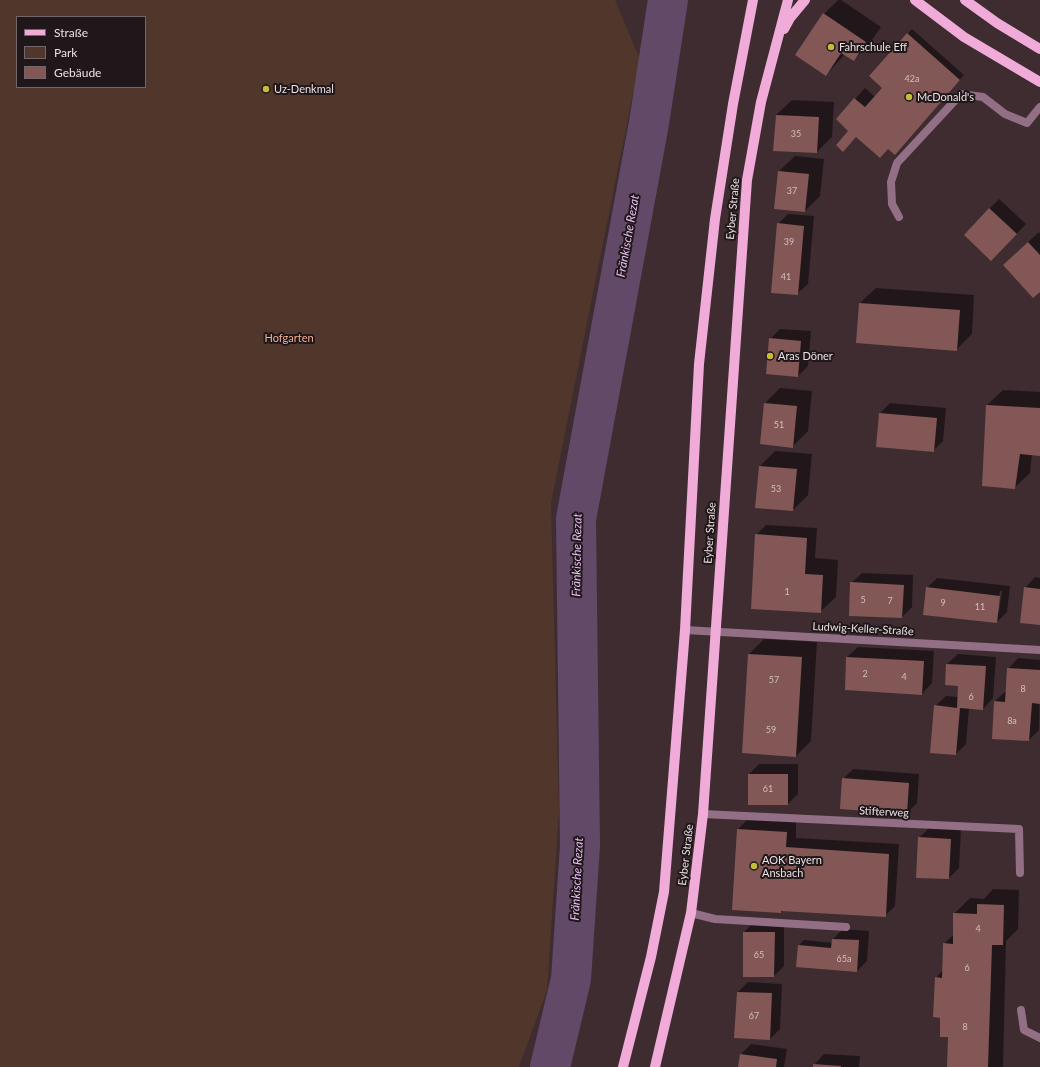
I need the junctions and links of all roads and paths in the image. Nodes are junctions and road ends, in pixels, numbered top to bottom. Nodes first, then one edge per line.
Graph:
1 (753, 0) edge
2 (788, 0) edge
3 (805, 0) edge
4 (915, 0) edge
5 (966, 0) edge
6 (776, 43) junction
7 (1040, 49) edge
8 (1040, 82) edge
9 (1040, 107) edge
10 (899, 217) dead end
11 (685, 630) junction
12 (715, 632) junction
13 (1040, 650) edge
14 (703, 814) junction
15 (1020, 873) dead end
16 (691, 913) junction
17 (846, 927) dead end
18 (1021, 1010) dead end
19 (1040, 1038) edge
20 (623, 1067) edge
21 (655, 1067) edge

1 - 11 main road, Eyber Straße
2 - 6 main road, Eyber Straße
3 - 6 main road
4 - 8 main road
5 - 7 main road
6 - 12 main road, Eyber Straße
9 - 10 street
11 - 12 street, Ludwig-Keller-Straße
11 - 20 main road, Eyber Straße
12 - 13 street, Ludwig-Keller-Straße
12 - 14 main road, Eyber Straße
14 - 15 street, Stifterweg
14 - 16 main road, Eyber Straße
16 - 17 street
16 - 21 main road, Eyber Straße
18 - 19 street

